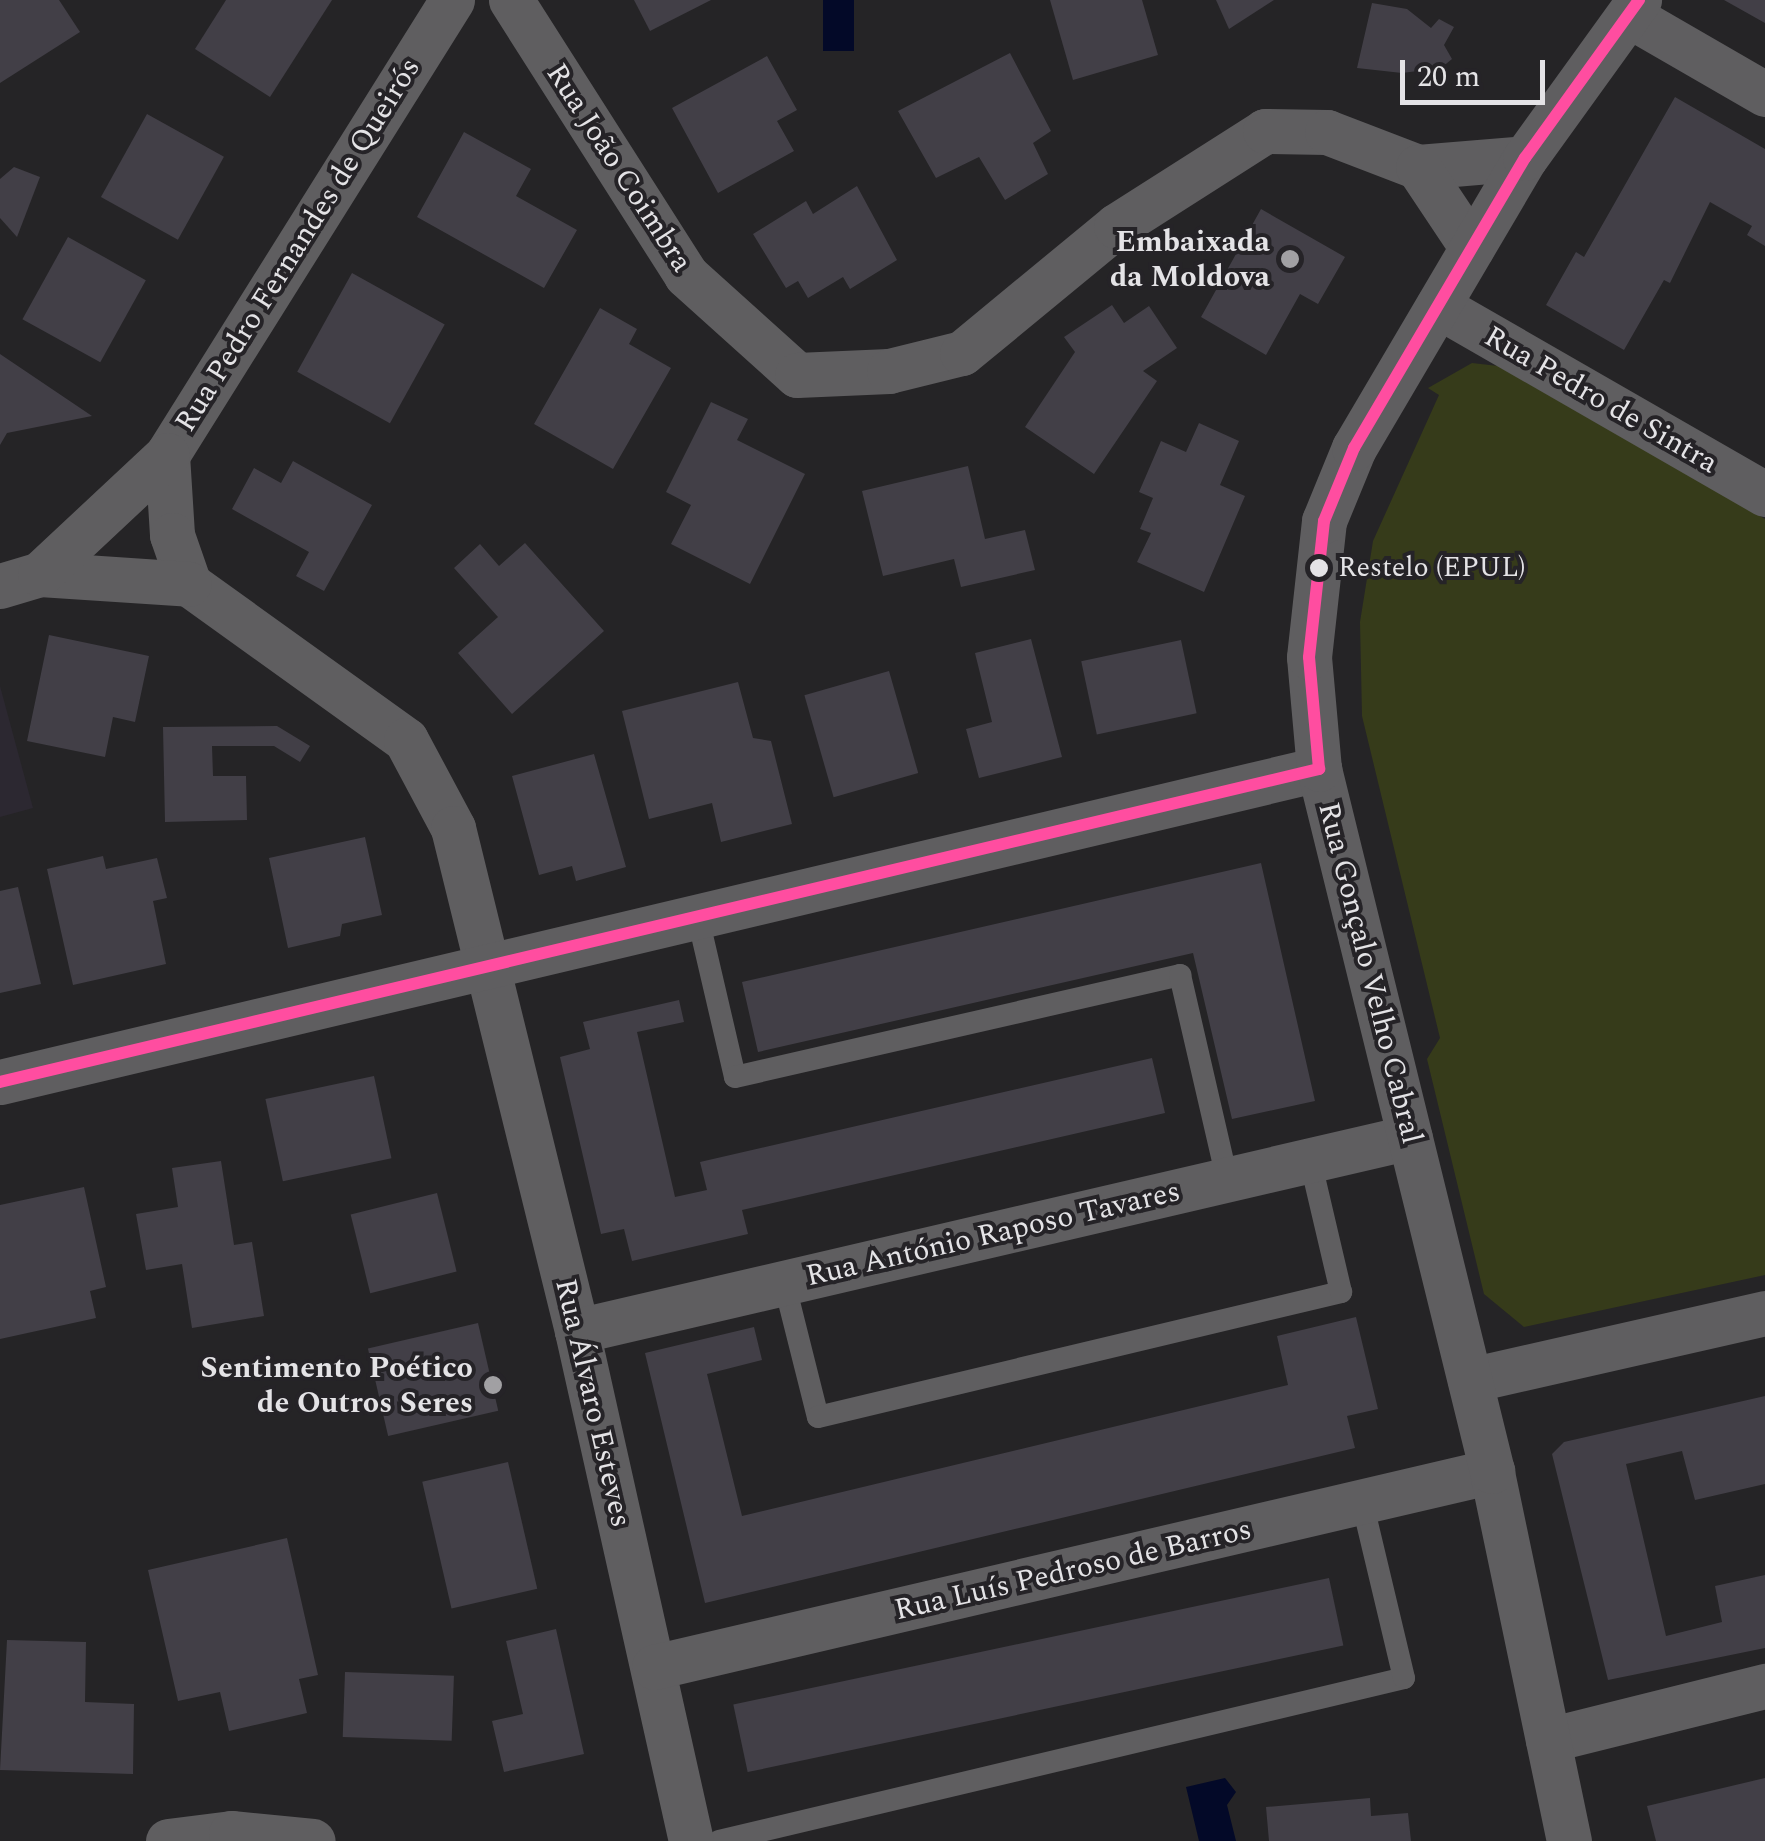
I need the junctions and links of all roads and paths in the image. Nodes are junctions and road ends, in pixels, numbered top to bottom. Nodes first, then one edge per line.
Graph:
1 (452, 0) edge
2 (511, 0) edge
3 (1634, 8) edge
4 (1765, 94) edge
5 (1525, 158) junction
6 (1418, 168) junction
7 (1472, 248) junction
8 (1438, 306) junction
9 (167, 455) junction
10 (1765, 494) edge
11 (20, 580) edge
12 (189, 584) junction
13 (1319, 769) junction
14 (698, 918) junction
15 (488, 967) junction
16 (0, 1082) edge
17 (1410, 1137) junction
18 (1310, 1160) junction
19 (1228, 1180) junction
20 (784, 1282) junction
21 (1765, 1313) edge
22 (577, 1330) junction
23 (1470, 1380) junction
24 (1492, 1471) junction
25 (1362, 1502) junction
26 (654, 1668) junction
27 (1765, 1686) edge
28 (1548, 1740) junction
29 (168, 1841) edge
30 (312, 1841) edge
31 (690, 1841) edge
32 (719, 1841) edge
33 (1569, 1841) edge

1 - 9 street, Rua Pedro Fernandes de Queirós
2 - 6 street, Rua João Coimbra
3 - 4 street
3 - 5 street, Rua Gonçalo Velho Cabral
5 - 6 street, Rua João Coimbra
5 - 7 street, Rua Gonçalo Velho Cabral
6 - 7 street
7 - 8 street, Rua Gonçalo Velho Cabral
8 - 10 street, Rua Pedro de Sintra
8 - 13 street, Rua Gonçalo Velho Cabral
9 - 11 street
9 - 12 street, Rua Pedro Fernandes de Queirós
11 - 12 street
12 - 15 street
13 - 14 street
13 - 17 street, Rua Gonçalo Velho Cabral
14 - 15 street
14 - 19 lane
15 - 16 street
15 - 22 street, Rua Álvaro Esteves
17 - 18 street, Rua António Raposo Tavares
17 - 23 street, Rua Gonçalo Velho Cabral
18 - 19 street, Rua António Raposo Tavares
18 - 20 lane
19 - 20 street, Rua António Raposo Tavares
20 - 22 street, Rua António Raposo Tavares
21 - 23 street
22 - 26 street, Rua Álvaro Esteves
23 - 24 street, Rua Gonçalo Velho Cabral
24 - 25 street, Rua Luís Pedroso de Barros
24 - 28 street, Rua Gonçalo Velho Cabral
25 - 26 street, Rua Luís Pedroso de Barros
25 - 32 lane
26 - 31 street, Rua Álvaro Esteves
27 - 28 street
28 - 33 street, Rua Gonçalo Velho Cabral
29 - 30 street

